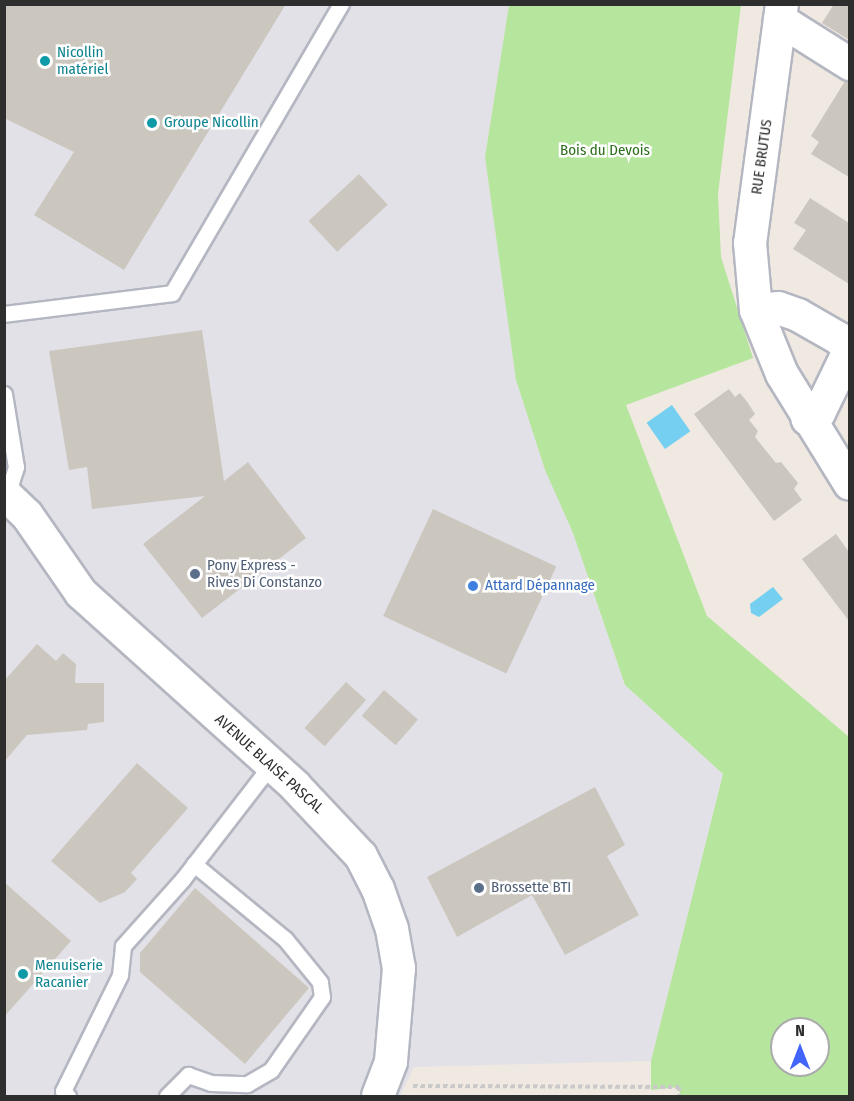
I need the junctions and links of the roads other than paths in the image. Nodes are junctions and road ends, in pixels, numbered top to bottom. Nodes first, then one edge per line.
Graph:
1 (341, 4) edge
2 (781, 12) edge
3 (849, 64) edge
4 (756, 310) junction
5 (4, 314) edge
6 (4, 394) edge
7 (807, 419) junction
8 (849, 484) edge
9 (6, 493) edge
10 (271, 765) junction
11 (194, 864) junction
12 (380, 1090) edge
13 (68, 1096) edge
14 (167, 1096) edge

1 - 5 lane
2 - 3 street
2 - 4 street, RUE BRUTUS
4 - 7 street, RUE BRUTUS
4 - 7 street
6 - 9 lane
7 - 8 street, RUE BRUTUS
9 - 10 street, AVENUE BLAISE PASCAL
10 - 11 lane
10 - 12 street, AVENUE BLAISE PASCAL
11 - 13 lane
11 - 14 lane

